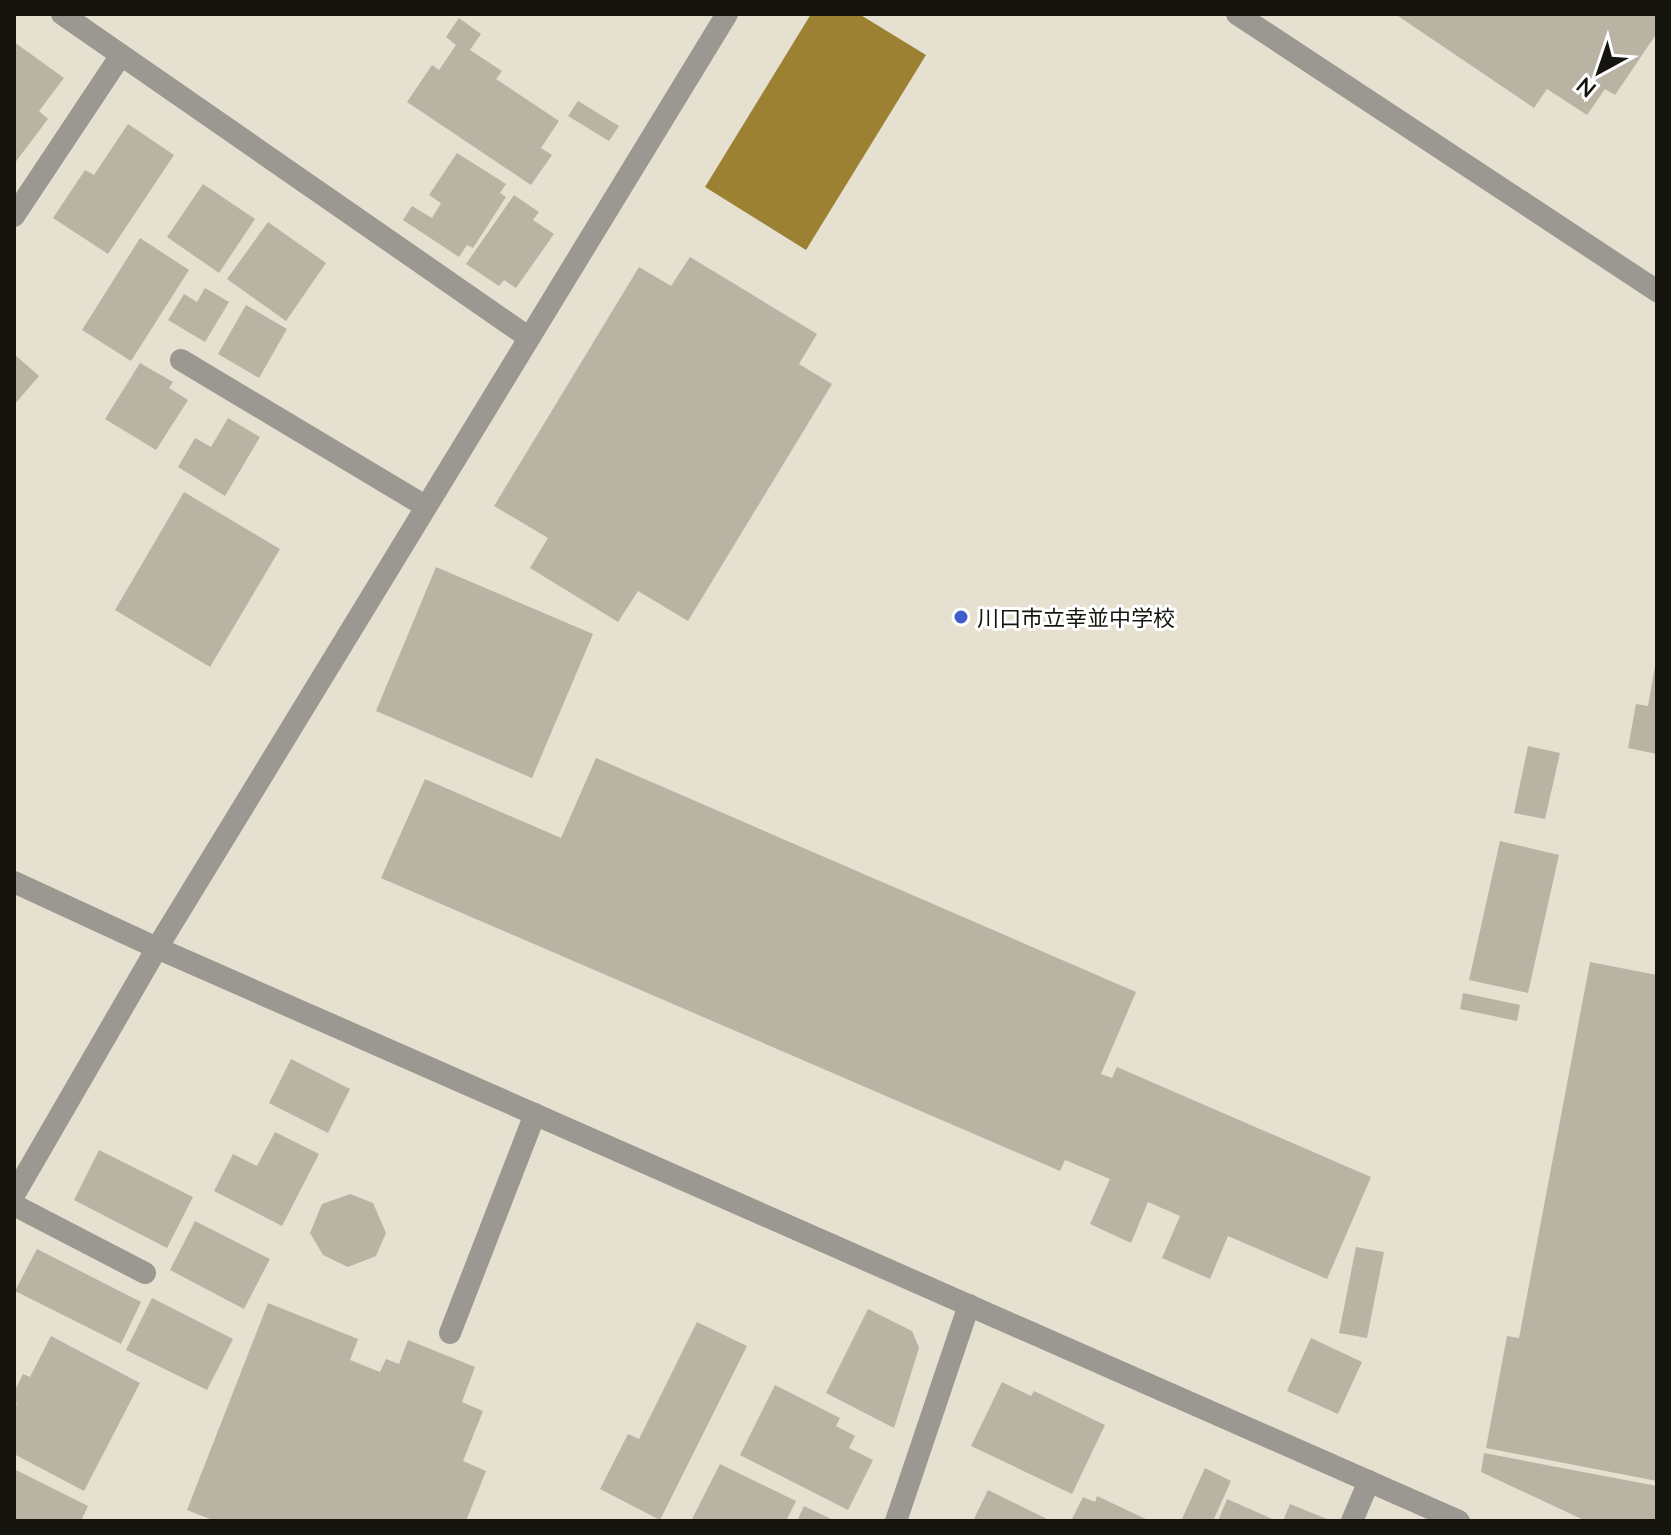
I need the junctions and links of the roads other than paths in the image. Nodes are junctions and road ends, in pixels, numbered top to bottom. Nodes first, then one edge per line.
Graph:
1 (62, 14) edge
2 (727, 14) edge
3 (1237, 14) edge
4 (121, 55) junction
5 (14, 216) edge
6 (1657, 291) edge
7 (528, 337) junction
8 (181, 360) dead end
9 (425, 506) junction
10 (14, 882) edge
11 (157, 948) junction
12 (535, 1114) junction
13 (14, 1195) edge
14 (14, 1205) edge
15 (145, 1273) dead end
16 (969, 1305) junction
17 (450, 1333) dead end
18 (1369, 1481) junction
19 (896, 1521) edge
20 (1352, 1521) edge
21 (1459, 1521) edge

1 - 4 street
2 - 7 street
3 - 6 street
4 - 5 street
4 - 7 street
7 - 9 street
8 - 9 street
9 - 11 street
10 - 11 street
11 - 12 street
11 - 13 street
12 - 16 street
12 - 17 street
14 - 15 street
16 - 18 street
16 - 19 street
18 - 20 street
18 - 21 street

